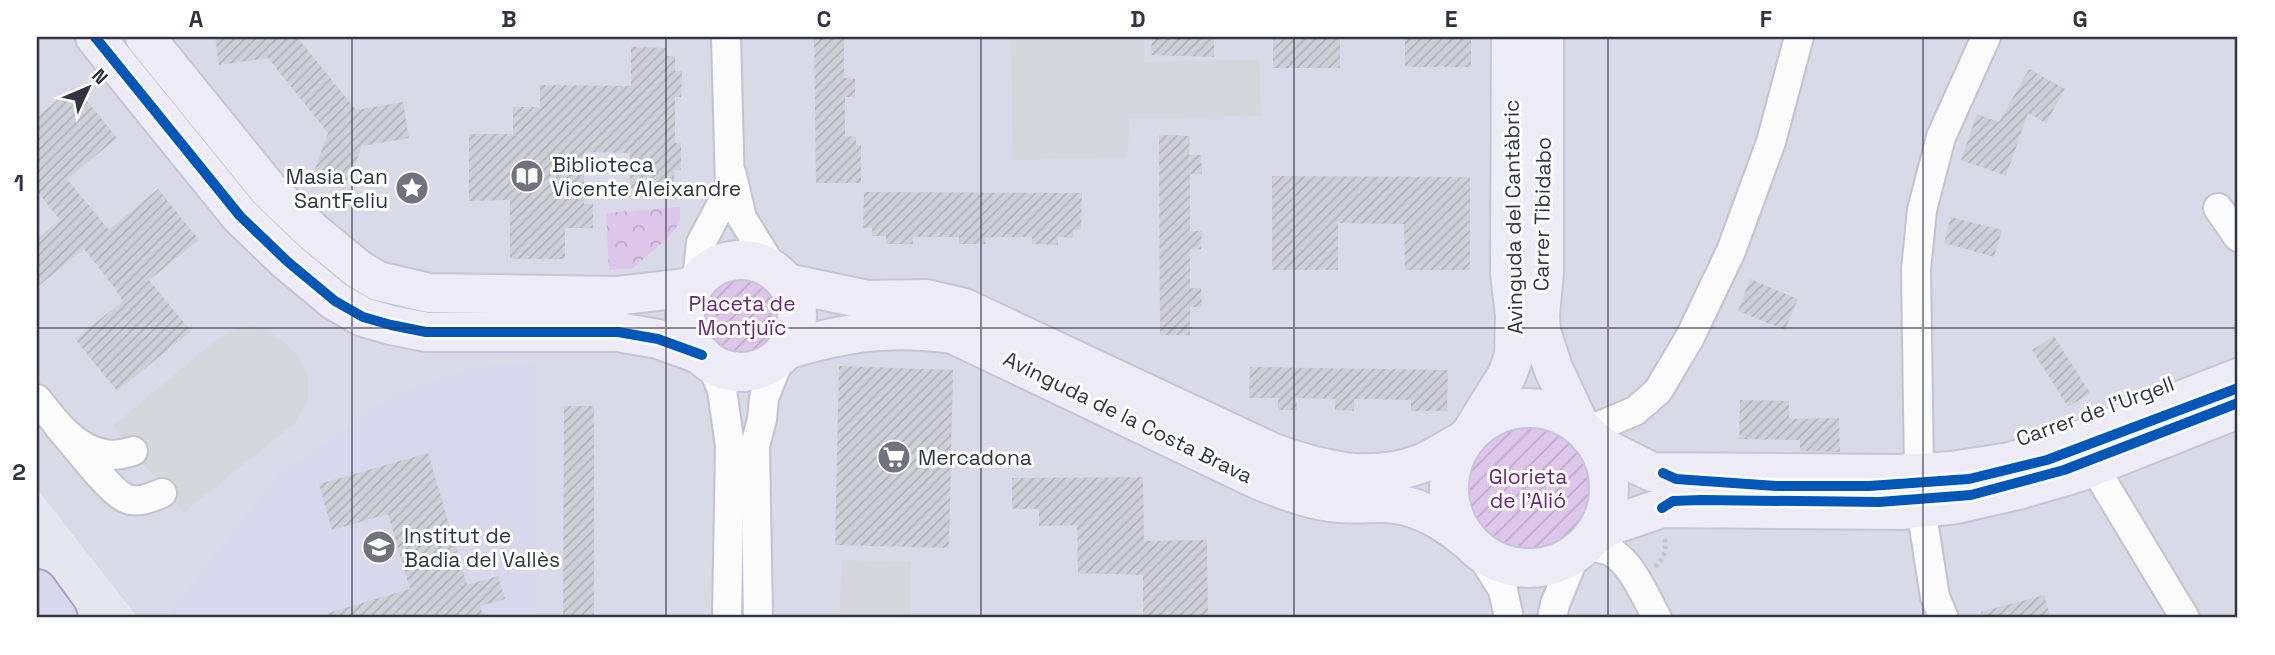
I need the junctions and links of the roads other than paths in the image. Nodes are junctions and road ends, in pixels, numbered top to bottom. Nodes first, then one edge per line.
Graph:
1 (95, 37) edge
2 (145, 37) edge
3 (726, 37) edge
4 (1511, 37) edge
5 (1544, 37) edge
6 (1799, 37) edge
7 (1986, 37) edge
8 (731, 172) junction
9 (2218, 208) dead end
10 (2238, 237) edge
11 (781, 277) junction
12 (695, 284) junction
13 (784, 353) junction
14 (706, 358) junction
15 (2238, 378) edge
16 (37, 399) edge
17 (2238, 410) edge
18 (58, 426) junction
19 (1585, 431) junction
20 (1469, 435) junction
21 (133, 451) dead end
22 (2101, 464) junction
23 (1920, 490) junction
24 (162, 493) dead end
25 (1473, 545) junction
26 (1584, 546) junction
27 (37, 589) edge
28 (58, 618) edge
29 (727, 618) edge
30 (758, 618) edge
31 (1509, 618) edge
32 (1552, 618) edge
33 (1657, 618) edge
34 (1944, 618) edge
35 (2185, 618) edge

1 - 14 street
2 - 12 street
3 - 8 street
4 - 20 street, Avinguda del Cantàbric
5 - 19 street, Carrer Tibidabo
6 - 19 street
7 - 23 street
8 - 11 street
8 - 12 street
9 - 10 street
11 - 12 street
11 - 13 street
11 - 20 street, Avinguda de la Costa Brava
12 - 14 street
13 - 14 street
13 - 25 street, Avinguda de la Costa Brava
13 - 30 street
14 - 29 street
15 - 23 street, Carrer de l'Urgell
16 - 18 street
17 - 22 street, Carrer de l'Urgell
18 - 21 street
18 - 24 street
19 - 20 street
19 - 23 street, Carrer de l'Urgell
19 - 26 street
20 - 25 street
22 - 23 street, Carrer de l'Urgell
22 - 35 street
23 - 26 street, Carrer de l'Urgell
23 - 34 street
25 - 26 street
25 - 31 street
26 - 32 street
26 - 33 street
27 - 28 highway

